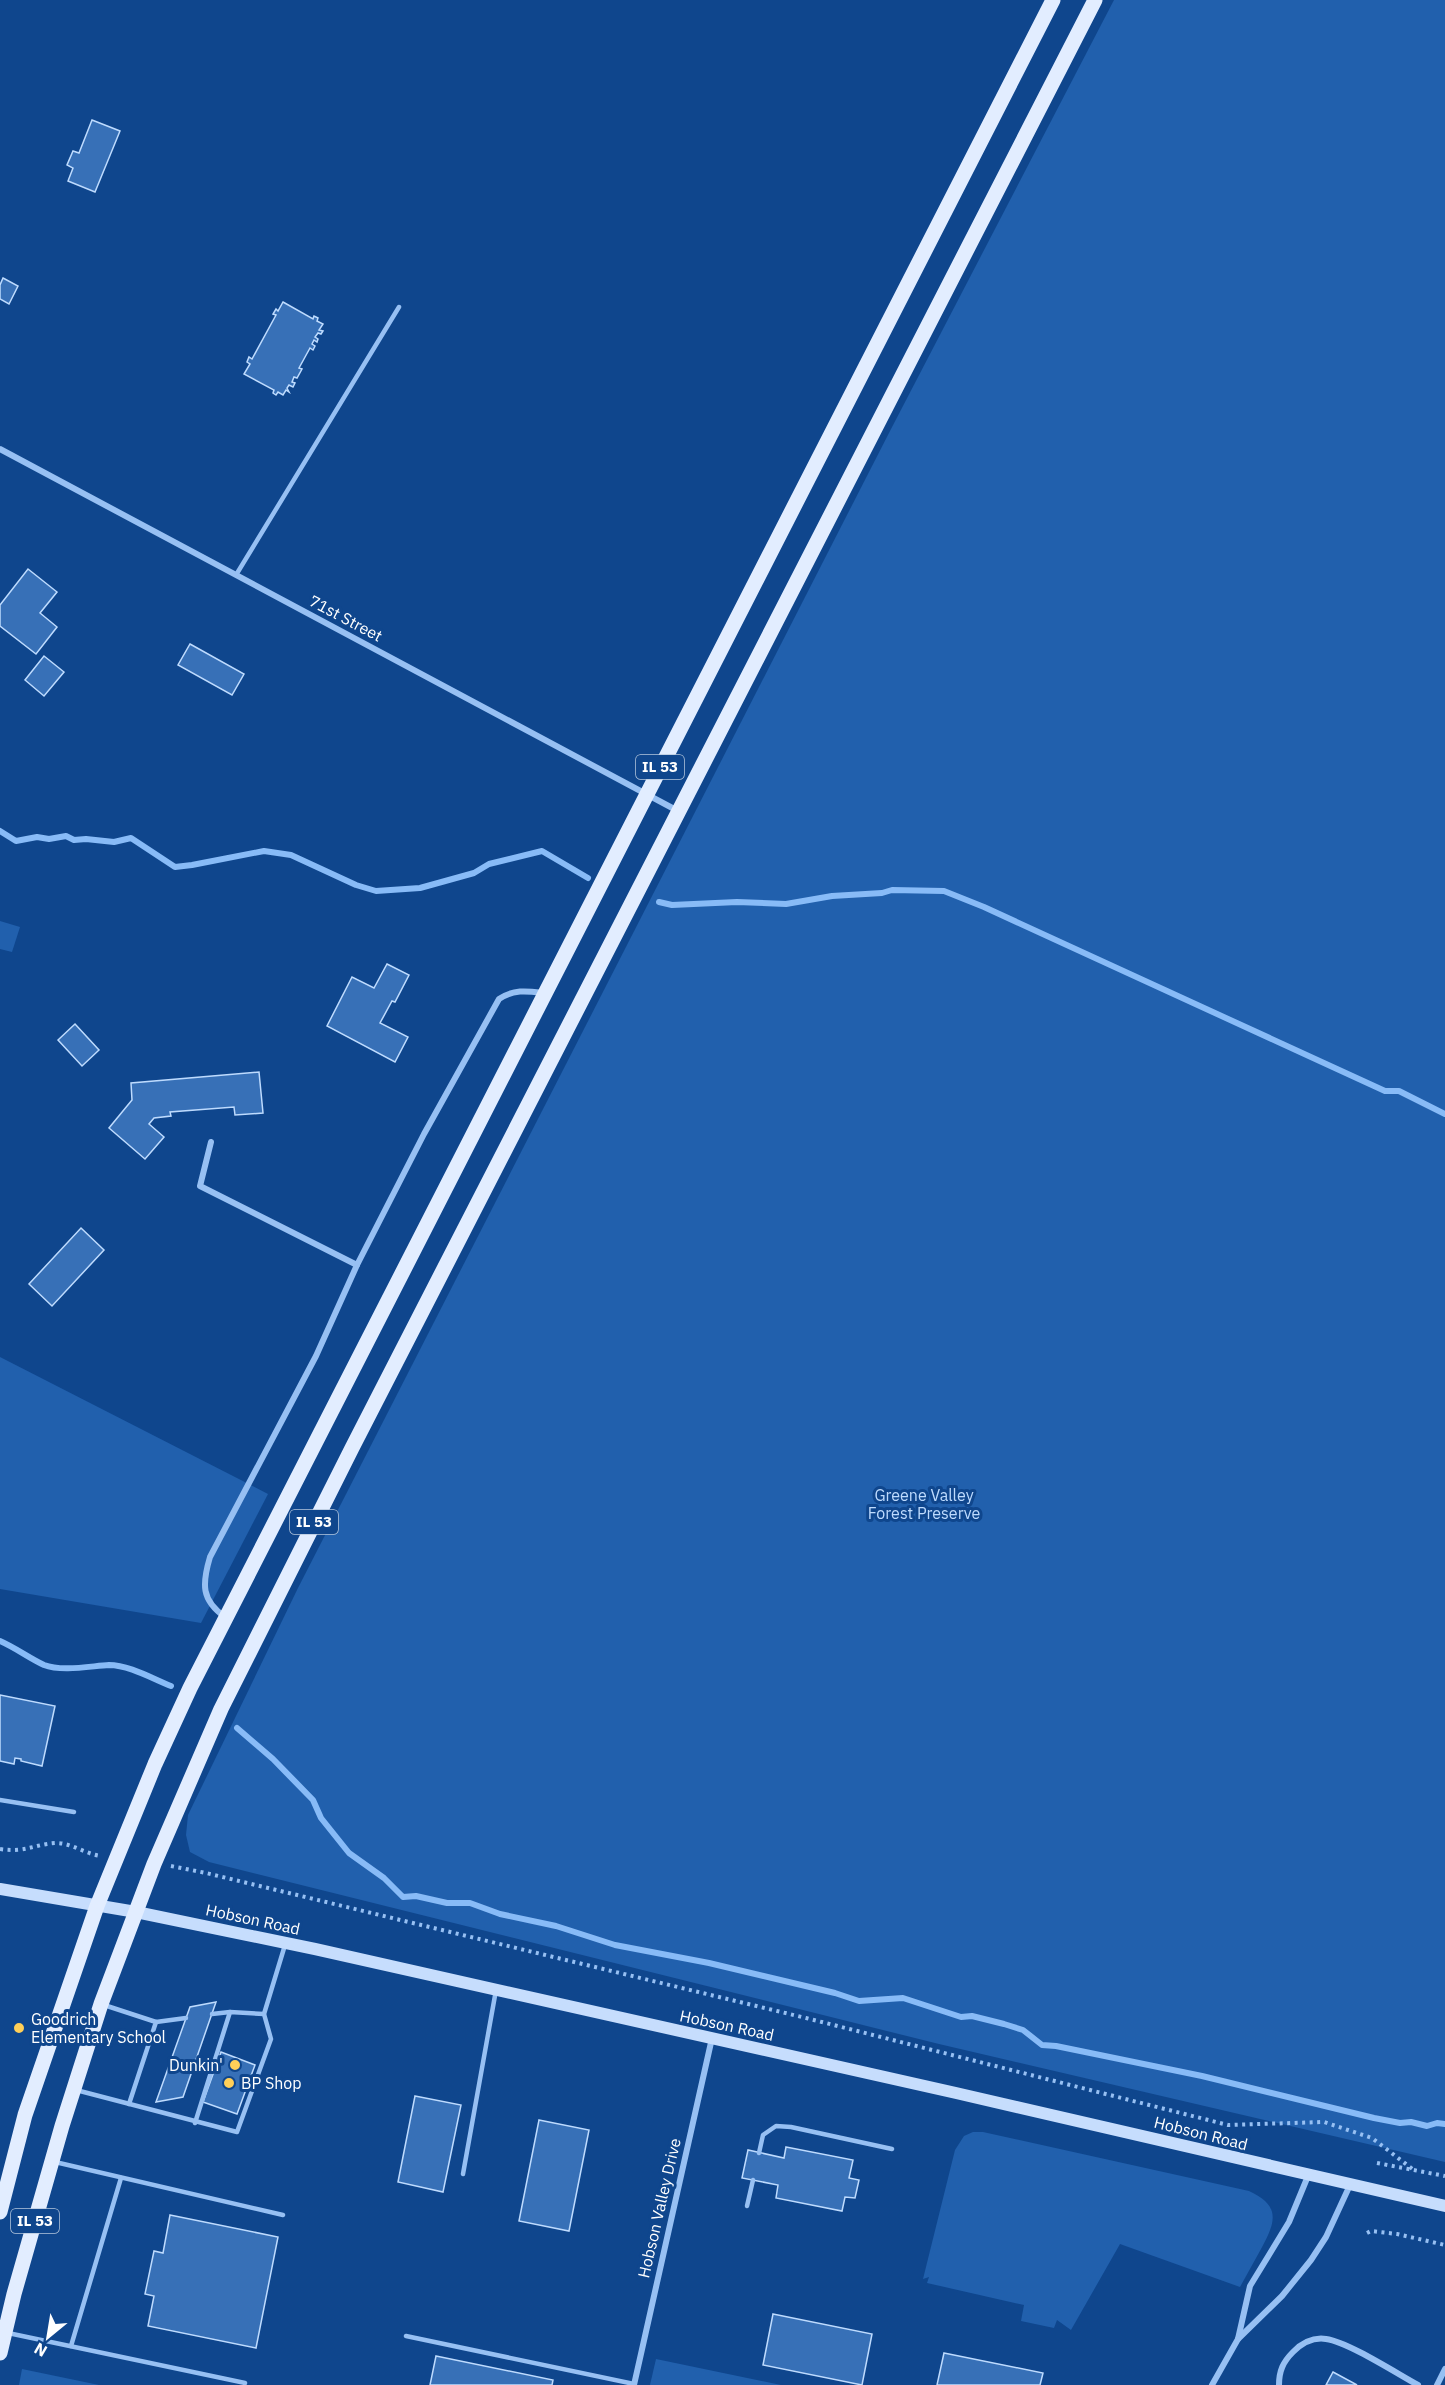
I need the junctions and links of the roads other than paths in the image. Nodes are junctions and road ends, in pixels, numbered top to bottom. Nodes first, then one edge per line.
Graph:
1 (1053, 0) edge
2 (1095, 0) edge
3 (399, 307) dead end
4 (0, 449) edge
5 (236, 575) junction
6 (646, 794) junction
7 (679, 812) junction
8 (544, 994) junction
9 (211, 1142) dead end
10 (357, 1265) junction
11 (225, 1617) junction
12 (0, 1800) edge
13 (74, 1812) dead end
14 (0, 1889) edge
15 (97, 1906) junction
16 (136, 1912) junction
17 (286, 1943) junction
18 (496, 1990) junction
19 (101, 2004) junction
20 (230, 2012) junction
21 (212, 2014) dead end
22 (264, 2014) junction
23 (186, 2018) dead end
24 (156, 2022) junction
25 (712, 2038) junction
26 (74, 2089) junction
27 (129, 2104) junction
28 (195, 2123) junction
29 (892, 2149) dead end
30 (759, 2152) dead end
31 (52, 2161) junction
32 (463, 2174) dead end
33 (1308, 2176) junction
34 (121, 2178) junction
35 (753, 2180) dead end
36 (1350, 2185) junction
37 (747, 2206) dead end
38 (1445, 2206) edge
39 (0, 2212) edge
40 (283, 2215) dead end
41 (5, 2332) junction
42 (406, 2336) dead end
43 (1238, 2339) junction
44 (71, 2346) junction
45 (0, 2353) edge
46 (1445, 2369) edge
47 (245, 2383) dead end
48 (634, 2385) edge
49 (1212, 2385) edge
50 (1279, 2385) edge
51 (1418, 2385) edge
52 (1437, 2385) edge

1 - 6 main road, IL 53
2 - 7 main road, IL 53
3 - 5 lane
4 - 5 street, 71st Street
5 - 6 street, 71st Street
6 - 7 street, 71st Street
6 - 8 main road, IL 53
7 - 16 main road, IL 53
8 - 10 street
8 - 11 main road, IL 53
9 - 10 street
10 - 11 street
11 - 15 main road, IL 53
12 - 13 lane
14 - 15 main road, Hobson Road
15 - 16 main road, Hobson Road
15 - 39 main road, IL 53
16 - 17 main road, Hobson Road
16 - 19 main road, IL 53
17 - 18 main road, Hobson Road
17 - 22 lane
18 - 25 main road, Hobson Road
18 - 32 lane
19 - 24 lane
19 - 26 main road, IL 53
20 - 21 lane
20 - 22 lane
20 - 28 lane
22 - 28 lane
23 - 24 lane
24 - 27 lane
25 - 33 main road, Hobson Road
25 - 48 street, Hobson Valley Drive
26 - 27 lane
26 - 31 main road, IL 53
27 - 28 lane
29 - 30 lane
31 - 34 lane
31 - 41 main road, IL 53
33 - 36 main road, Hobson Road
33 - 43 street
34 - 40 lane
34 - 44 lane
35 - 37 lane
36 - 38 main road, Hobson Road
36 - 43 street
41 - 44 lane
41 - 45 main road, IL 53
42 - 48 lane
43 - 49 street
44 - 47 lane
46 - 52 street
50 - 51 street

